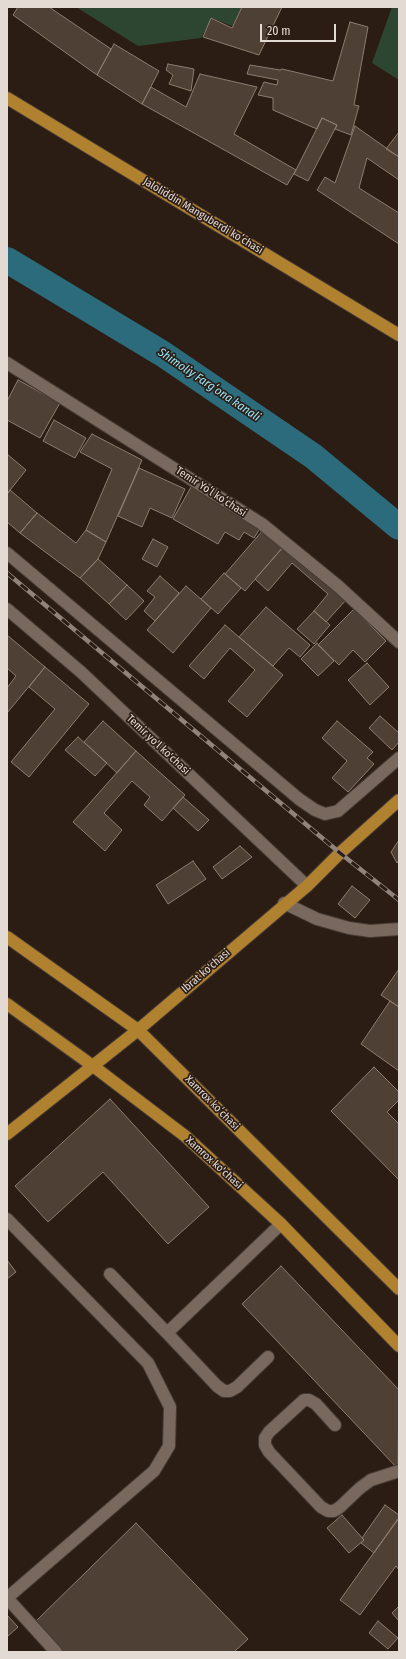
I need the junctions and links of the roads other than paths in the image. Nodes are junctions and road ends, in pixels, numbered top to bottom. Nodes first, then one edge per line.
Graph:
1 (7, 98) edge
2 (399, 335) edge
3 (7, 363) edge
4 (7, 554) edge
5 (7, 609) edge
6 (399, 642) edge
7 (399, 758) edge
8 (399, 800) edge
9 (306, 886) junction
10 (284, 903) junction
11 (399, 929) edge
12 (7, 937) edge
13 (7, 1004) edge
14 (138, 1030) junction
15 (93, 1066) junction
16 (7, 1134) edge
17 (7, 1219) edge
18 (282, 1224) junction
19 (110, 1274) dead end
20 (399, 1289) edge
21 (167, 1333) junction
22 (399, 1346) edge
23 (268, 1357) dead end
24 (335, 1425) dead end
25 (399, 1471) edge
26 (7, 1598) edge
27 (56, 1652) edge

1 - 2 main road, Jaloliddin Manguberdi koʻchasi
3 - 6 street, Temir Yoʻl koʻchasi
4 - 7 street
5 - 9 street, Temir yo'l ko'chasi
8 - 9 main road, Ibrat ko'chasi
9 - 10 main road, Ibrat ko'chasi
10 - 11 street
10 - 14 main road, Ibrat ko'chasi
12 - 14 main road, Xamrox koʻchasi
13 - 15 main road, Xamrox ko'chasi
14 - 15 main road, Ibrat ko'chasi
14 - 20 main road, Xamrox koʻchasi
15 - 16 main road, Ibrat ko'chasi
15 - 18 main road, Xamrox ko'chasi
17 - 26 street
18 - 21 street
18 - 22 main road, Xamrox ko'chasi
19 - 21 street
21 - 23 street
24 - 25 street
26 - 27 street

